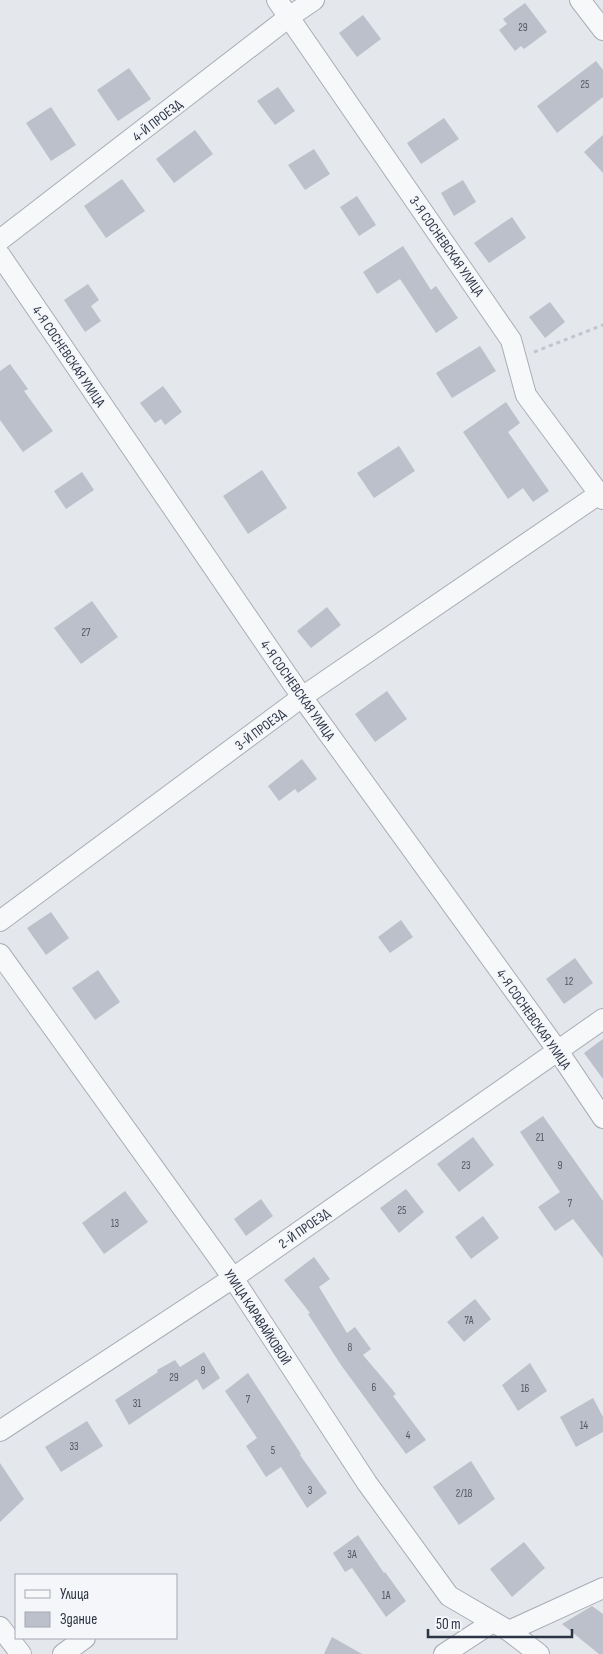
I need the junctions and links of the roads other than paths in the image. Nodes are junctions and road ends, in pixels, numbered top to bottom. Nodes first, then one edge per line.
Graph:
1 (277, 0) edge
2 (314, 0) edge
3 (580, 0) edge
4 (290, 17) junction
5 (603, 30) edge
6 (0, 240) edge
7 (0, 255) edge
8 (601, 496) edge
9 (302, 698) junction
10 (0, 921) edge
11 (0, 954) edge
12 (603, 1019) edge
13 (558, 1051) junction
14 (603, 1118) edge
15 (233, 1278) junction
16 (0, 1431) edge
17 (603, 1588) edge
18 (501, 1626) junction
19 (0, 1627) edge
20 (84, 1639) edge
21 (21, 1654) edge
22 (63, 1654) edge
23 (444, 1654) edge
24 (539, 1654) edge

1 - 4 street, 3-Я СОСНЕВСКАЯ УЛИЦА
2 - 4 street, 4-Й ПРОЕЗД
3 - 5 street
4 - 6 street, 4-Й ПРОЕЗД
4 - 8 street, 3-Я СОСНЕВСКАЯ УЛИЦА
7 - 9 street, 4-Я СОСНЕВСКАЯ УЛИЦА
8 - 9 street, 3-Й ПРОЕЗД
9 - 10 street, 3-Й ПРОЕЗД
9 - 13 street, 4-Я СОСНЕВСКАЯ УЛИЦА
11 - 15 street, УЛИЦА КАРАВАЙКОВОЙ
12 - 13 street, 2-Й ПРОЕЗД
13 - 14 street, 4-Я СОСНЕВСКАЯ УЛИЦА
13 - 15 street, 2-Й ПРОЕЗД
15 - 16 street, 2-Й ПРОЕЗД
15 - 18 street, УЛИЦА КАРАВАЙКОВОЙ
17 - 18 street
18 - 23 street
18 - 24 street, УЛИЦА КАРАВАЙКОВОЙ
19 - 21 street
20 - 22 street

